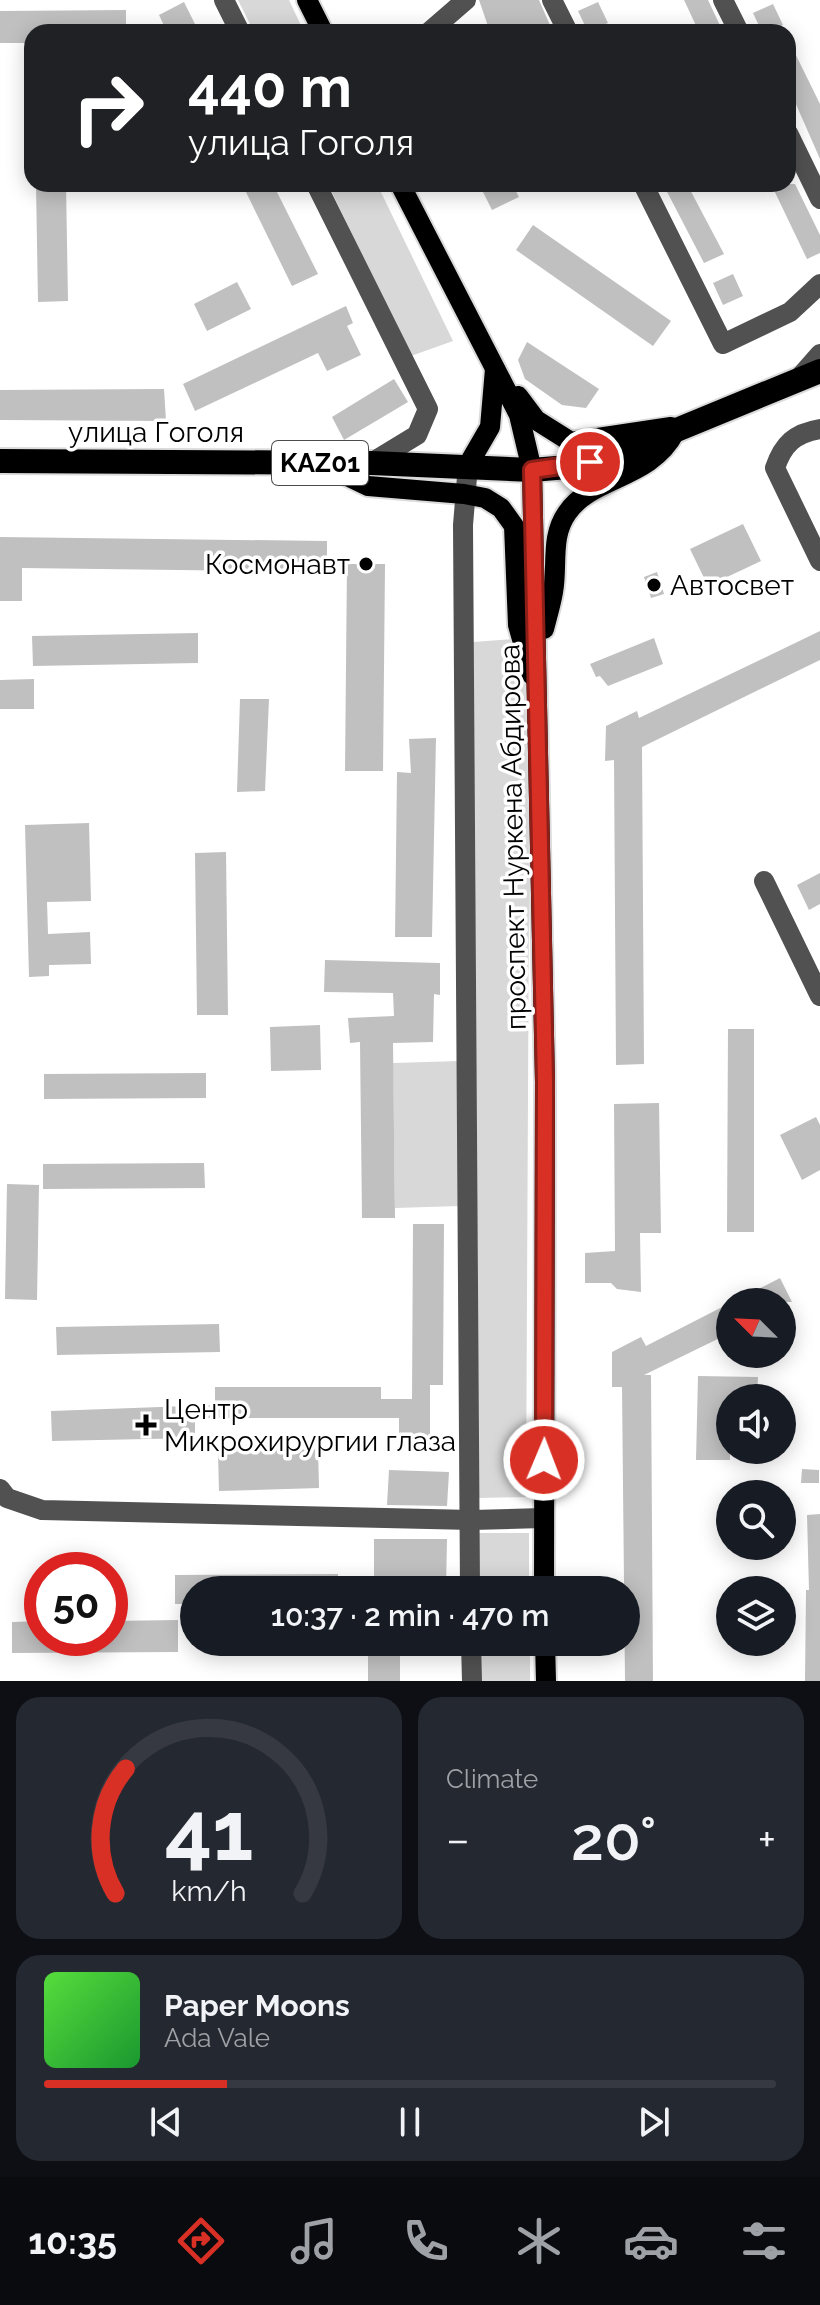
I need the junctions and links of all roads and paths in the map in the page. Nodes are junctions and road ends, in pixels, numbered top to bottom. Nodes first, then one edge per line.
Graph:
1 (224, 0) edge
2 (307, 0) edge
3 (466, 0) edge
4 (552, 0) edge
5 (723, 0) edge
6 (236, 24) edge
7 (319, 24) edge
8 (438, 24) edge
9 (564, 24) edge
10 (735, 24) edge
11 (796, 150) edge
12 (320, 192) edge
13 (404, 192) edge
14 (647, 192) edge
15 (820, 199) edge
16 (820, 284) edge
17 (820, 354) edge
18 (820, 371) edge
19 (499, 376) junction
20 (820, 383) edge
21 (792, 385) junction
22 (685, 428) junction
23 (820, 429) edge
24 (0, 461) edge
25 (320, 463) junction
26 (371, 463) junction
27 (468, 465) junction
28 (532, 470) junction
29 (464, 494) junction
30 (820, 561) edge
31 (538, 652) junction
32 (539, 694) junction
33 (764, 881) dead end
34 (820, 996) edge
35 (0, 1489) edge
36 (543, 1518) junction
37 (472, 1520) junction
38 (470, 1576) edge
39 (544, 1576) edge
40 (471, 1656) edge
41 (545, 1656) edge
42 (472, 1681) edge
43 (546, 1681) edge

1 - 6 street
2 - 7 main road
3 - 8 street
4 - 9 street
5 - 10 street
11 - 15 street
12 - 26 street
13 - 19 main road, проспект Нуркена Абдирова
14 - 16 street
17 - 21 street
18 - 21 highway, улица Гоголя / KАZ01
19 - 22 main road
19 - 27 main road
19 - 28 main road, проспект Нуркена Абдирова
20 - 21 street
21 - 22 highway, улица Гоголя / KАZ01
22 - 28 highway, улица Гоголя / KАZ01
22 - 31 main road
23 - 30 street
24 - 25 highway, улица Гоголя / KАZ01
25 - 26 highway, улица Гоголя / KАZ01
25 - 29 main road
26 - 27 highway, улица Гоголя / KАZ01
27 - 28 highway, улица Гоголя / KАZ01
27 - 29 street, проспект Нуркена Абдирова
28 - 31 main road, проспект Нуркена Абдирова
29 - 32 main road
29 - 37 street, проспект Нуркена Абдирова
31 - 32 main road, проспект Нуркена Абдирова
32 - 36 main road, проспект Нуркена Абдирова
33 - 34 street
35 - 37 street
36 - 37 street
36 - 39 main road, проспект Нуркена Абдирова
37 - 38 street, проспект Нуркена Абдирова
40 - 42 street
41 - 43 main road

